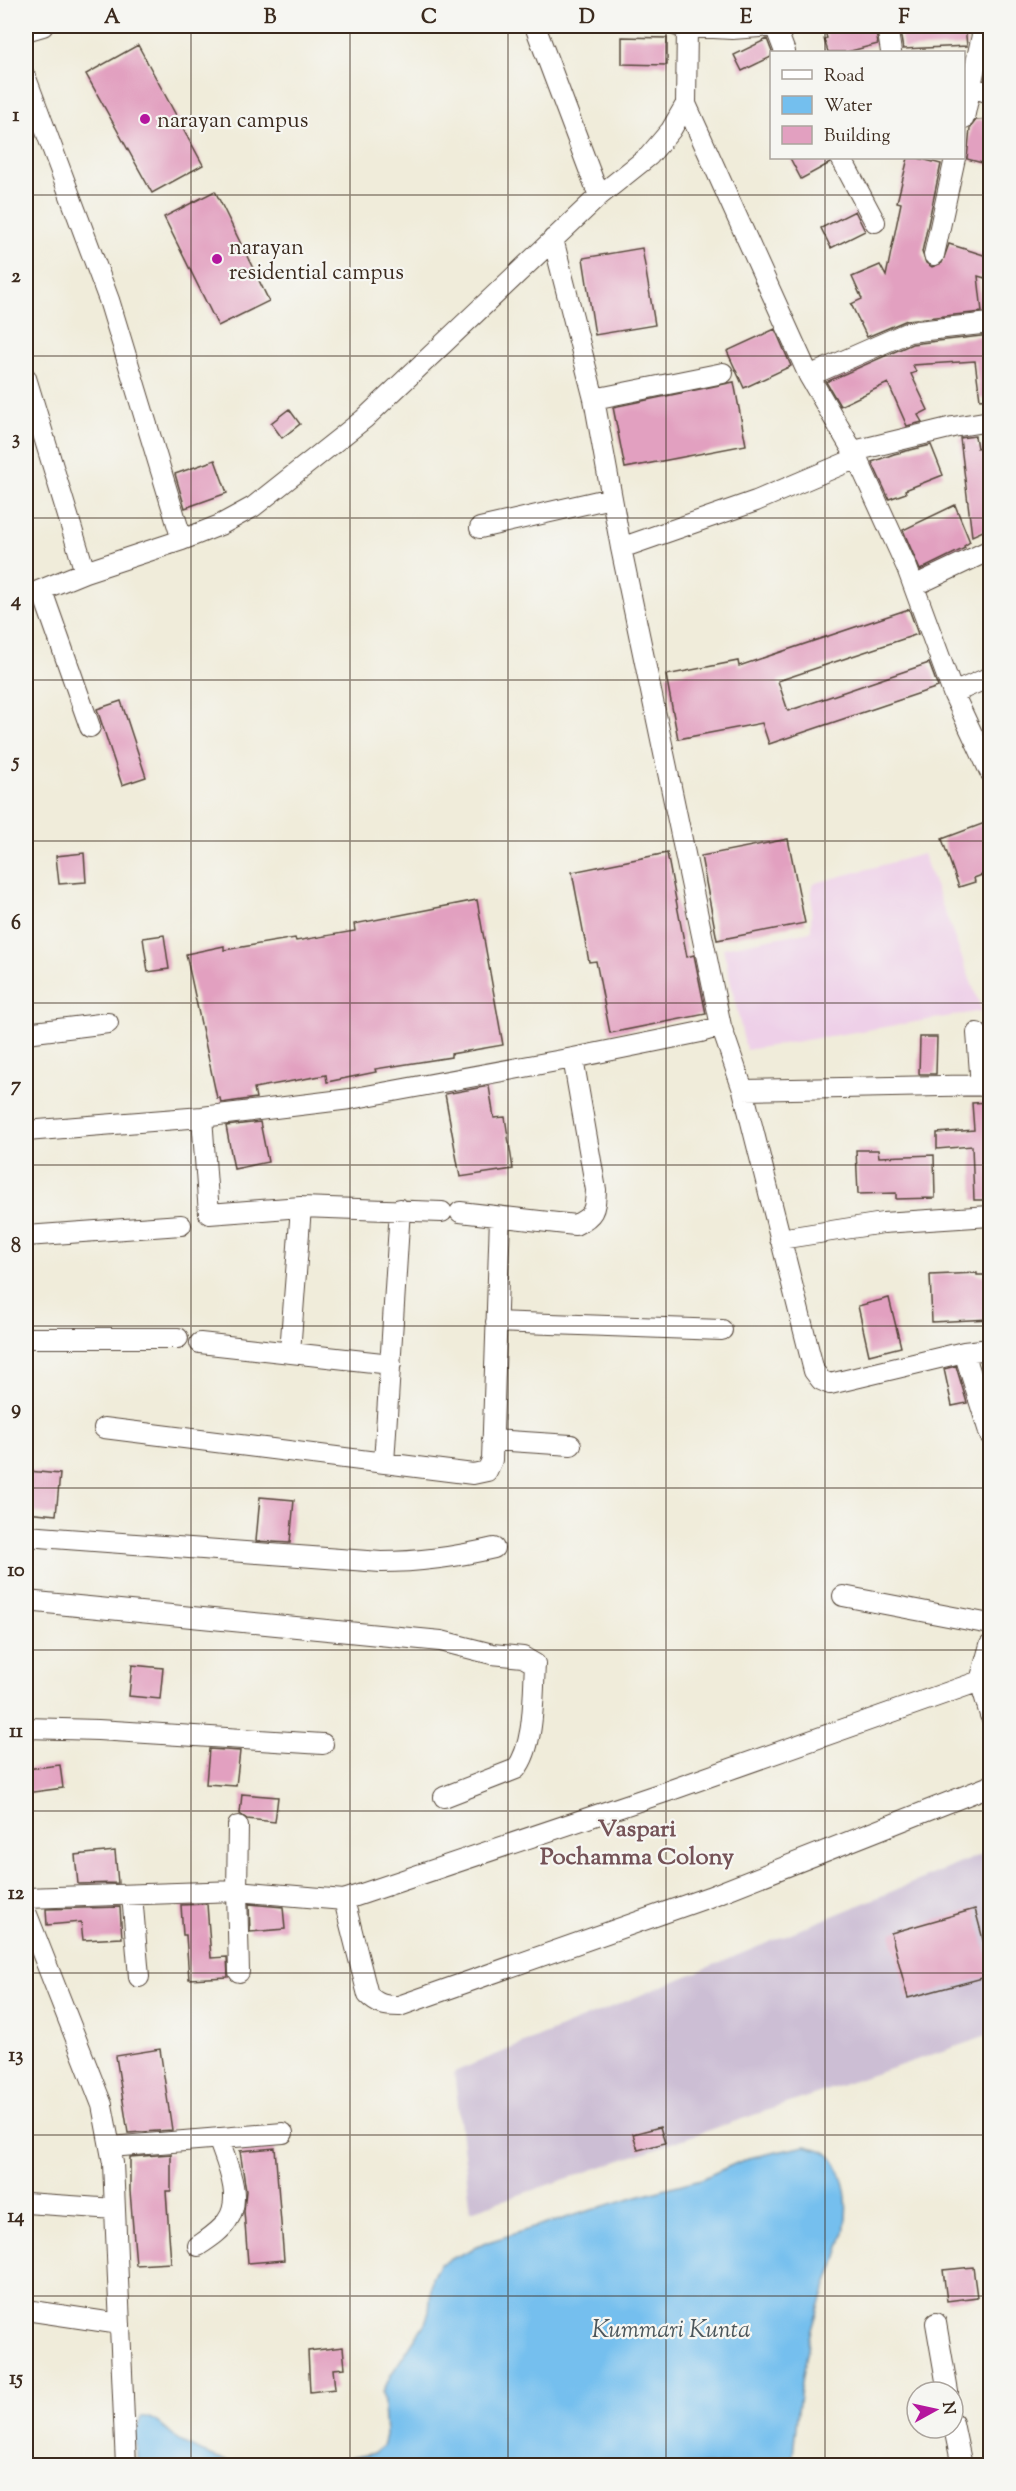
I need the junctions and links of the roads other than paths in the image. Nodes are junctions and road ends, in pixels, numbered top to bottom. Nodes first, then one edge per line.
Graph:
1 (43, 26) edge
2 (535, 26) edge
3 (677, 26) edge
4 (687, 26) edge
5 (775, 26) edge
6 (886, 26) edge
7 (984, 26) edge
8 (26, 31) edge
9 (785, 51) edge
10 (891, 51) edge
11 (26, 78) edge
12 (967, 86) edge
13 (990, 93) edge
14 (965, 102) edge
15 (686, 104) junction
16 (31, 108) edge
17 (843, 159) edge
18 (955, 159) edge
19 (599, 196) junction
20 (875, 222) dead end
21 (553, 239) junction
22 (934, 255) dead end
23 (990, 323) edge
24 (723, 373) dead end
25 (808, 376) junction
26 (26, 378) edge
27 (594, 399) junction
28 (990, 421) edge
29 (856, 454) junction
30 (611, 498) junction
31 (480, 528) dead end
32 (182, 540) junction
33 (621, 548) junction
34 (990, 550) edge
35 (85, 572) junction
36 (914, 586) junction
37 (34, 594) edge
38 (990, 677) edge
39 (953, 693) junction
40 (90, 728) dead end
41 (990, 772) edge
42 (108, 1023) dead end
43 (721, 1026) junction
44 (26, 1033) edge
45 (978, 1033) dead end
46 (573, 1058) junction
47 (986, 1085) edge
48 (743, 1090) junction
49 (202, 1117) junction
50 (26, 1131) edge
51 (301, 1207) junction
52 (400, 1209) junction
53 (990, 1216) edge
54 (500, 1217) junction
55 (181, 1225) dead end
56 (26, 1236) edge
57 (780, 1239) junction
58 (496, 1322) junction
59 (722, 1330) dead end
60 (26, 1338) edge
61 (178, 1338) dead end
62 (200, 1343) dead end
63 (990, 1349) edge
64 (290, 1352) junction
65 (964, 1352) junction
66 (391, 1364) junction
67 (104, 1428) dead end
68 (990, 1435) edge
69 (492, 1440) junction
70 (571, 1445) dead end
71 (384, 1463) junction
72 (26, 1536) edge
73 (494, 1548) dead end
74 (843, 1596) dead end
75 (26, 1601) edge
76 (990, 1624) edge
77 (990, 1645) edge
78 (980, 1681) junction
79 (990, 1715) edge
80 (26, 1728) edge
81 (323, 1744) dead end
82 (990, 1786) edge
83 (444, 1797) dead end
84 (238, 1826) dead end
85 (237, 1892) junction
86 (132, 1895) junction
87 (26, 1898) edge
88 (344, 1900) junction
89 (26, 1912) edge
90 (34, 1953) edge
91 (239, 1972) dead end
92 (139, 1977) dead end
93 (283, 2133) dead end
94 (218, 2139) junction
95 (110, 2147) junction
96 (26, 2203) edge
97 (115, 2209) junction
98 (198, 2246) dead end
99 (26, 2310) edge
100 (936, 2323) dead end
101 (120, 2324) junction
102 (946, 2380) edge
103 (957, 2440) edge
104 (126, 2466) edge
105 (962, 2466) edge

1 - 8 street
2 - 19 street
3 - 4 street
4 - 5 street
4 - 15 street
5 - 9 street
6 - 10 street
7 - 12 street
11 - 16 street
12 - 13 street
12 - 14 street
15 - 19 street
15 - 25 street
16 - 32 street
17 - 20 street
18 - 22 street
19 - 21 street
21 - 27 street
21 - 32 street
23 - 25 street
24 - 27 street
25 - 29 street
26 - 35 street
27 - 30 street
28 - 29 street
29 - 33 street
29 - 36 street
30 - 31 street
30 - 33 street
32 - 35 street
33 - 43 street
34 - 36 street
35 - 37 street
36 - 39 street
37 - 40 street
38 - 39 street
39 - 41 street
42 - 44 street
43 - 46 street
43 - 48 street
45 - 47 street
46 - 49 street
46 - 54 street
47 - 48 street
48 - 57 street
49 - 50 street
49 - 51 street
51 - 52 street
51 - 64 street
52 - 54 street
52 - 66 street
53 - 57 street
54 - 58 street
55 - 56 street
57 - 65 street
58 - 59 street
58 - 69 street
60 - 61 street
62 - 64 street
63 - 65 street
64 - 66 street
65 - 68 street
66 - 71 street
67 - 71 street
69 - 70 street
69 - 71 street
72 - 73 street
74 - 76 street
75 - 83 street
77 - 78 street
78 - 79 street
78 - 88 street
80 - 81 street
82 - 88 street
84 - 85 street
85 - 86 street
85 - 88 street
85 - 91 street
86 - 87 street
86 - 92 street
89 - 90 street
90 - 95 street
93 - 94 street
94 - 95 street
94 - 98 street
95 - 97 street
96 - 97 street
97 - 101 street
99 - 101 street
100 - 102 street
101 - 104 street
103 - 105 street

